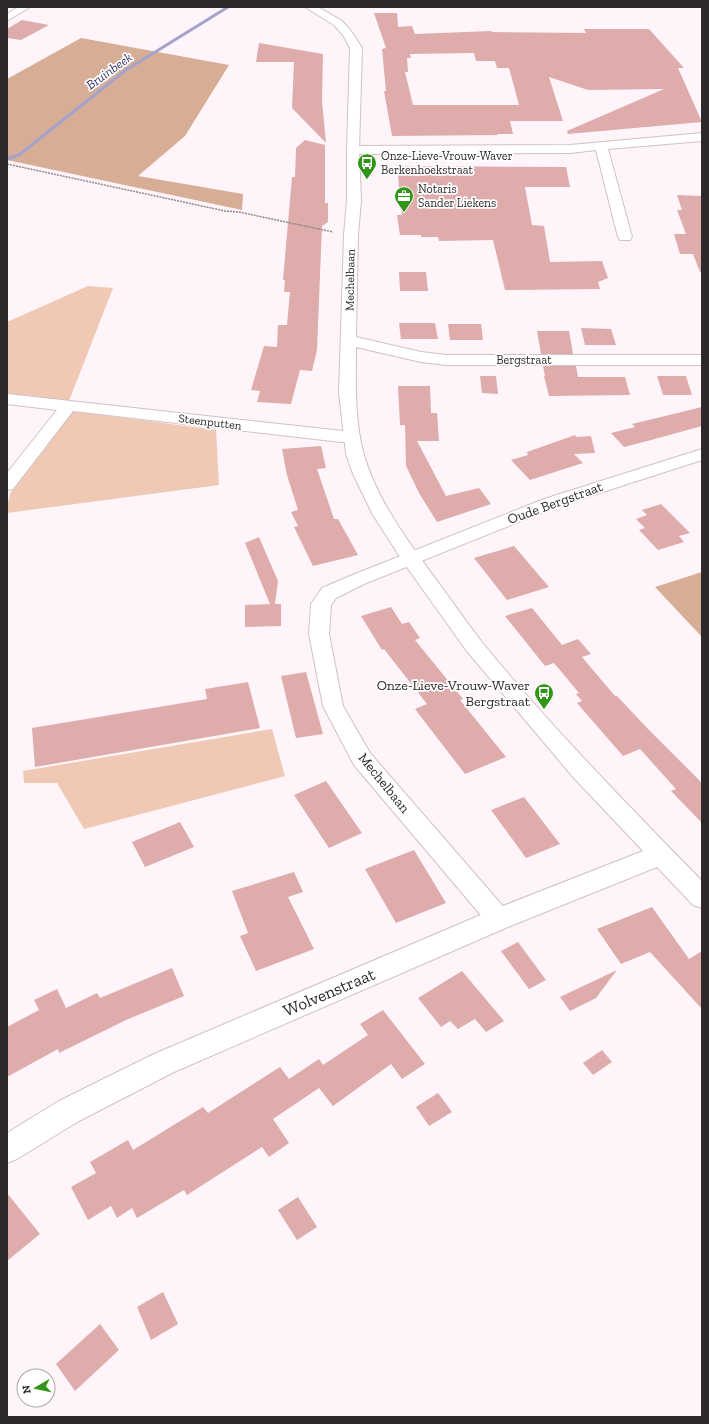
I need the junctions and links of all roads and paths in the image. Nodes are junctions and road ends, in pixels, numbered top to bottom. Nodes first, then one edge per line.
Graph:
1 (25, 7) edge
2 (313, 7) edge
3 (328, 7) edge
4 (7, 18) edge
5 (356, 48) junction
6 (702, 137) edge
7 (601, 147) junction
8 (353, 150) junction
9 (7, 164) edge
10 (351, 235) junction
11 (625, 237) dead end
12 (348, 340) junction
13 (702, 360) edge
14 (7, 399) edge
15 (69, 405) junction
16 (352, 437) junction
17 (702, 454) edge
18 (7, 485) edge
19 (410, 559) junction
20 (660, 855) junction
21 (702, 898) edge
22 (500, 919) junction
23 (7, 1149) edge

1 - 4 street
2 - 5 street
3 - 5 street, Mechelbaan
5 - 8 street, Mechelbaan
6 - 7 street
7 - 8 street
7 - 11 street
8 - 10 street, Mechelbaan
9 - 10 path
10 - 12 street, Mechelbaan
12 - 13 street, Bergstraat
12 - 16 street, Mechelbaan
14 - 15 street, Steenputten
15 - 16 street, Steenputten
15 - 18 street
16 - 19 street, Mechelbaan
17 - 19 street, Oude Bergstraat
19 - 20 street, Mechelbaan
19 - 22 street, Mechelbaan
20 - 21 street, Mechelbaan
20 - 22 street, Wolvenstraat
22 - 23 street, Wolvenstraat

